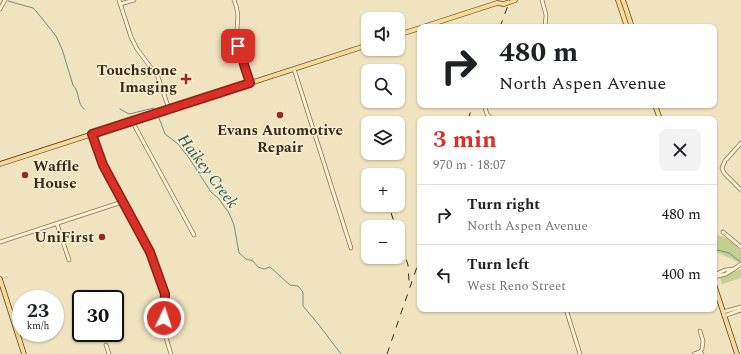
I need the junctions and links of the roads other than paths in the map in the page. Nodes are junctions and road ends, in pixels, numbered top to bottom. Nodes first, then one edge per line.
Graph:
1 (5, 0) edge
2 (119, 0) edge
3 (134, 0) edge
4 (234, 0) edge
5 (515, 0) edge
6 (542, 0) edge
7 (618, 0) edge
8 (623, 0) edge
9 (499, 2) edge
10 (120, 4) junction
11 (0, 9) edge
12 (432, 24) edge
13 (545, 24) edge
14 (625, 24) edge
15 (631, 24) edge
16 (417, 29) edge
17 (405, 33) edge
18 (361, 47) edge
19 (294, 69) junction
20 (250, 83) junction
21 (170, 109) junction
22 (132, 121) junction
23 (92, 134) junction
24 (741, 143) edge
25 (0, 164) edge
26 (741, 190) edge
27 (122, 202) junction
28 (57, 224) junction
29 (723, 232) dead end
30 (194, 235) dead end
31 (0, 242) edge
32 (351, 248) dead end
33 (741, 248) edge
34 (69, 260) dead end
35 (741, 264) edge
36 (717, 276) edge
37 (0, 280) edge
38 (717, 293) edge
39 (741, 308) edge
40 (567, 312) edge
41 (724, 314) junction
42 (700, 331) dead end
43 (106, 345) dead end
44 (701, 353) edge
45 (24, 354) edge
46 (109, 354) edge
47 (171, 354) edge
48 (580, 354) edge
49 (694, 354) edge
50 (737, 354) edge

1 - 11 street
2 - 10 street
3 - 10 street
4 - 20 street
5 - 9 main road
6 - 13 street
7 - 14 main road
8 - 15 main road
9 - 12 main road
10 - 21 street
16 - 17 main road
18 - 19 main road
19 - 20 main road
19 - 32 street
20 - 21 main road
21 - 22 main road
22 - 23 main road
22 - 30 street
23 - 25 main road
23 - 27 street
24 - 26 street
27 - 28 street
27 - 47 street
28 - 31 street
28 - 34 street
29 - 33 street
35 - 36 street
37 - 45 main road
38 - 41 main road
39 - 41 street
40 - 48 street
41 - 50 main road
42 - 44 street
43 - 46 street
44 - 49 street

